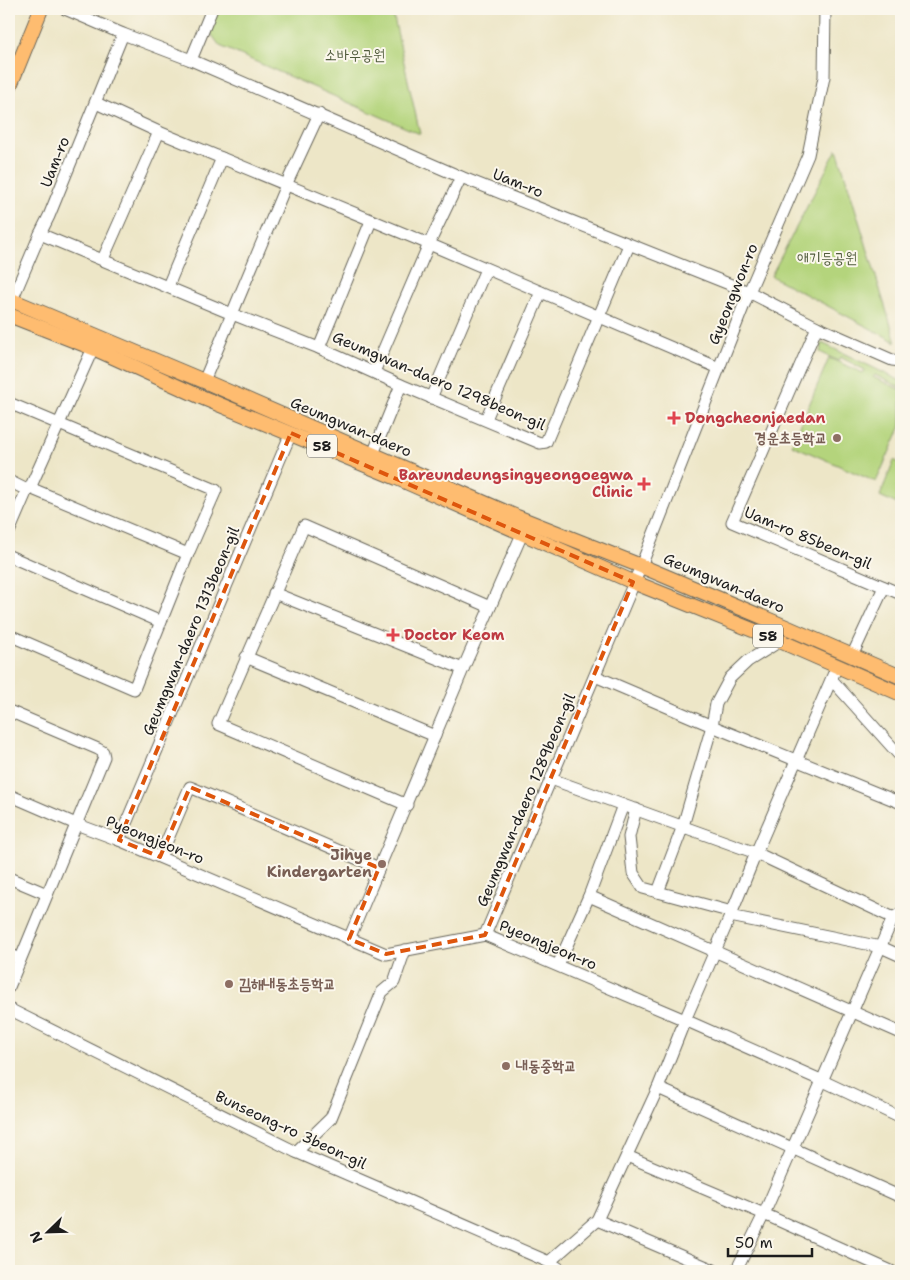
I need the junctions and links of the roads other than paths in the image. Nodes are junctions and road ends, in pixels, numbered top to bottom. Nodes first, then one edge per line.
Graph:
1 (41, 9) edge
2 (65, 9) edge
3 (212, 9) edge
4 (825, 9) edge
5 (123, 34) junction
6 (191, 60) junction
7 (9, 88) edge
8 (96, 103) junction
9 (319, 114) junction
10 (159, 132) junction
11 (222, 158) junction
12 (461, 177) junction
13 (286, 185) junction
14 (371, 221) junction
15 (40, 234) junction
16 (429, 244) junction
17 (629, 244) junction
18 (103, 259) junction
19 (486, 269) junction
20 (168, 286) junction
21 (541, 292) junction
22 (749, 292) junction
23 (10, 300) edge
24 (232, 314) junction
25 (9, 315) edge
26 (600, 317) junction
27 (817, 327) junction
28 (93, 348) junction
29 (319, 348) junction
30 (901, 361) edge
31 (718, 368) junction
32 (374, 372) junction
33 (204, 381) junction
34 (401, 385) junction
35 (431, 398) junction
36 (9, 403) edge
37 (486, 419) junction
38 (60, 425) junction
39 (291, 434) junction
40 (373, 454) junction
41 (9, 481) edge
42 (29, 489) junction
43 (9, 532) edge
44 (522, 534) junction
45 (188, 554) junction
46 (9, 556) edge
47 (641, 566) junction
48 (633, 582) junction
49 (884, 587) junction
50 (274, 593) junction
51 (901, 594) edge
52 (490, 607) junction
53 (161, 622) junction
54 (9, 635) edge
55 (780, 641) junction
56 (852, 656) junction
57 (246, 658) junction
58 (837, 666) junction
59 (463, 669) junction
60 (595, 676) junction
61 (901, 678) edge
62 (832, 680) junction
63 (901, 694) edge
64 (9, 711) edge
65 (712, 726) junction
66 (435, 736) junction
67 (899, 750) edge
68 (796, 759) junction
69 (550, 779) junction
70 (9, 795) edge
71 (901, 803) edge
72 (407, 805) junction
73 (623, 805) junction
74 (636, 809) junction
75 (76, 824) junction
76 (684, 826) junction
77 (119, 840) junction
78 (756, 852) junction
79 (160, 857) junction
80 (379, 868) junction
81 (9, 878) edge
82 (658, 892) junction
83 (47, 894) junction
84 (589, 896) junction
85 (731, 914) junction
86 (899, 917) edge
87 (485, 935) junction
88 (349, 939) junction
89 (881, 947) junction
90 (406, 950) junction
91 (715, 952) junction
92 (9, 954) edge
93 (901, 956) edge
94 (20, 959) junction
95 (558, 965) junction
96 (9, 987) edge
97 (9, 1009) edge
98 (852, 1012) junction
99 (685, 1020) junction
100 (901, 1033) edge
101 (823, 1081) junction
102 (658, 1088) junction
103 (901, 1118) edge
104 (792, 1147) junction
105 (296, 1152) junction
106 (628, 1156) junction
107 (901, 1197) edge
108 (764, 1214) junction
109 (597, 1220) junction
110 (549, 1262) junction
111 (563, 1271) edge
112 (716, 1271) edge
113 (736, 1271) edge
114 (891, 1271) edge

1 - 7 main road
2 - 5 street, Uam-ro
3 - 6 street
4 - 22 street, Gyeongwon-ro
5 - 6 street, Uam-ro
5 - 8 street, Uam-ro
6 - 9 street, Uam-ro
8 - 10 street
8 - 15 street, Uam-ro
9 - 12 street, Uam-ro
9 - 13 street
10 - 11 street
10 - 18 street
11 - 13 street
11 - 20 street
12 - 16 street
12 - 17 street, Uam-ro
13 - 14 street
13 - 24 street
14 - 16 street
14 - 29 street
15 - 18 street, Geumgwan-daero 1298beon-gil
15 - 23 street, Uam-ro
16 - 19 street
16 - 32 street
17 - 22 street, Uam-ro
17 - 26 street, Geumgwan-daero 1298beon-gil
18 - 20 street, Geumgwan-daero 1298beon-gil
19 - 21 street
19 - 35 street
20 - 24 street, Geumgwan-daero 1298beon-gil
21 - 26 street
21 - 37 street
22 - 27 street, Uam-ro
22 - 31 street, Gyeongwon-ro
23 - 33 main road, Geumgwan-daero
24 - 29 street, Geumgwan-daero 1298beon-gil
24 - 33 street
25 - 28 main road, Geumgwan-daero / 58
26 - 31 street
26 - 37 street, Geumgwan-daero 1298beon-gil
27 - 30 street, Uam-ro
27 - 49 street, Uam-ro 85beon-gil
28 - 38 street
28 - 39 main road, Geumgwan-daero / 58
29 - 32 street, Geumgwan-daero 1298beon-gil
31 - 47 street, Gyeongwon-ro
32 - 34 street, Geumgwan-daero 1298beon-gil
33 - 40 main road, Geumgwan-daero
34 - 35 street, Geumgwan-daero 1298beon-gil
34 - 40 street
35 - 37 street, Geumgwan-daero 1298beon-gil
36 - 38 street
38 - 42 street
38 - 45 street, Geumgwan-daero 1313beon-gil
39 - 44 main road, Geumgwan-daero / 58
39 - 77 street, Geumgwan-daero 1313beon-gil
40 - 47 main road, Geumgwan-daero
41 - 42 street
42 - 43 street
42 - 45 street
44 - 48 main road, Geumgwan-daero / 58
44 - 52 street
45 - 53 street, Geumgwan-daero 1313beon-gil
46 - 53 street
47 - 48 street, Gyeongwon-ro
47 - 56 main road, Geumgwan-daero / 58
48 - 55 main road, Geumgwan-daero / 58
48 - 60 street, Geumgwan-daero 1289beon-gil
49 - 51 street, Uam-ro 85beon-gil
49 - 56 street
50 - 52 street
50 - 57 street
50 - 59 street
52 - 59 street
53 - 54 street, Geumgwan-daero 1313beon-gil
55 - 58 main road, Geumgwan-daero / 58
55 - 65 street
56 - 61 main road, Geumgwan-daero / 58
57 - 66 street
57 - 72 street
58 - 62 street
58 - 63 main road, Geumgwan-daero / 58
59 - 66 street
60 - 65 street
60 - 69 street, Geumgwan-daero 1289beon-gil
62 - 67 street
62 - 68 street
64 - 75 street
65 - 68 street
65 - 76 street
66 - 72 street
68 - 71 street
68 - 78 street
69 - 73 street
69 - 87 street, Geumgwan-daero 1289beon-gil
70 - 75 street, Pyeongjeon-ro
72 - 80 street
73 - 74 street
73 - 84 street
74 - 76 street
74 - 82 street
75 - 77 street, Pyeongjeon-ro
75 - 83 street
76 - 78 street
76 - 82 street
77 - 79 street, Pyeongjeon-ro
78 - 85 street
78 - 86 street
79 - 80 street
79 - 88 street, Pyeongjeon-ro
80 - 88 street
81 - 83 street
82 - 85 street
83 - 94 street
84 - 91 street
84 - 95 street
85 - 89 street
85 - 91 street
86 - 89 street
87 - 90 street, Pyeongjeon-ro
87 - 95 street, Pyeongjeon-ro
88 - 90 street, Pyeongjeon-ro
89 - 93 street
89 - 98 street
90 - 105 street
91 - 98 street
91 - 99 street
92 - 94 street
94 - 96 street
95 - 99 street, Pyeongjeon-ro
97 - 105 street, Bunseong-ro 3beon-gil
98 - 100 street
98 - 101 street
99 - 101 street, Pyeongjeon-ro
99 - 102 street
101 - 103 street, Pyeongjeon-ro
101 - 104 street
102 - 104 street
102 - 106 street
104 - 107 street
104 - 108 street
105 - 110 street, Bunseong-ro 3beon-gil
106 - 108 street
106 - 109 street
108 - 113 street
108 - 114 street
109 - 110 street
109 - 112 street
110 - 111 street, Bunseong-ro 3beon-gil

